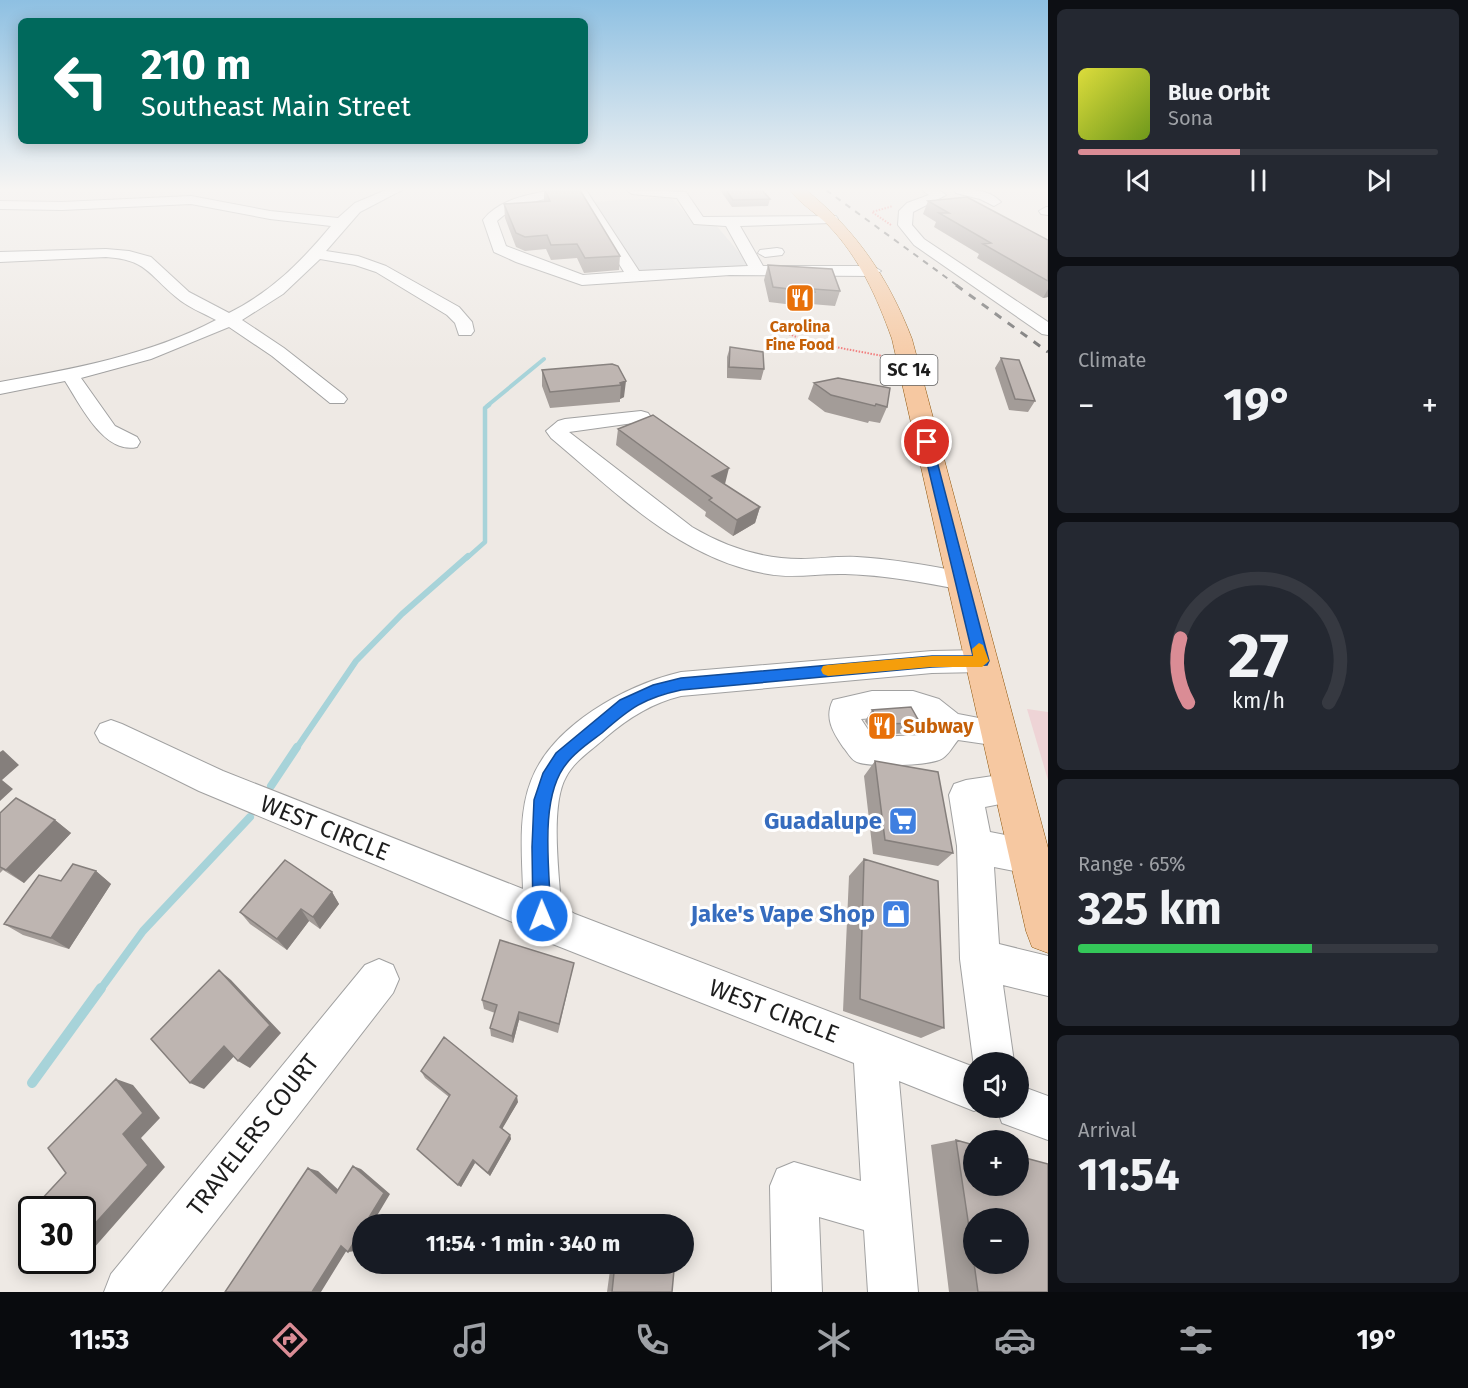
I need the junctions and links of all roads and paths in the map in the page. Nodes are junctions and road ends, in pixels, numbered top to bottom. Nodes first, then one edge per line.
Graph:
1 (319, 250) edge
2 (502, 250) edge
3 (620, 250) edge
4 (746, 250) edge
5 (770, 250) edge
6 (847, 250) edge
7 (930, 250) edge
8 (316, 254) junction
9 (0, 257) edge
10 (852, 259) junction
11 (758, 272) junction
12 (634, 277) junction
13 (228, 320) junction
14 (794, 326) dead end
15 (1048, 330) edge
16 (465, 331) dead end
17 (907, 361) junction
18 (70, 375) junction
19 (0, 388) edge
20 (338, 399) dead end
21 (640, 417) edge
22 (129, 442) dead end
23 (962, 581) junction
24 (982, 661) junction
25 (951, 726) dead end
26 (111, 733) dead end
27 (999, 733) junction
28 (1013, 788) junction
29 (975, 846) junction
30 (1030, 857) junction
31 (542, 916) junction
32 (1048, 931) edge
33 (980, 959) junction
34 (1048, 976) edge
35 (379, 979) dead end
36 (875, 1051) junction
37 (992, 1052) edge
38 (963, 1085) edge
39 (1029, 1111) edge
40 (1048, 1118) edge
41 (887, 1212) junction
42 (129, 1292) edge
43 (796, 1292) edge
44 (893, 1292) edge

1 - 8 street
2 - 12 street
3 - 12 street
4 - 11 street
5 - 10 street
6 - 10 main road, SC 14
7 - 15 street
8 - 13 street
8 - 16 street
9 - 13 street
10 - 11 street
10 - 17 main road, SC 14
11 - 12 street
13 - 18 street
13 - 20 street
14 - 17 path
17 - 23 main road, SC 14
18 - 19 street
18 - 22 street
21 - 23 street
23 - 24 main road, SC 14
24 - 27 main road, SC 14
24 - 31 street
25 - 27 street
26 - 31 street, WEST CIRCLE
27 - 28 main road, SC 14
28 - 29 street
28 - 30 main road, SC 14
29 - 30 street
29 - 33 street
30 - 32 main road, SC 14
31 - 36 street, WEST CIRCLE
33 - 34 street
33 - 37 street
35 - 42 street, TRAVELERS COURT
36 - 38 street, WEST CIRCLE
36 - 41 street
39 - 40 street
41 - 43 street
41 - 44 street

